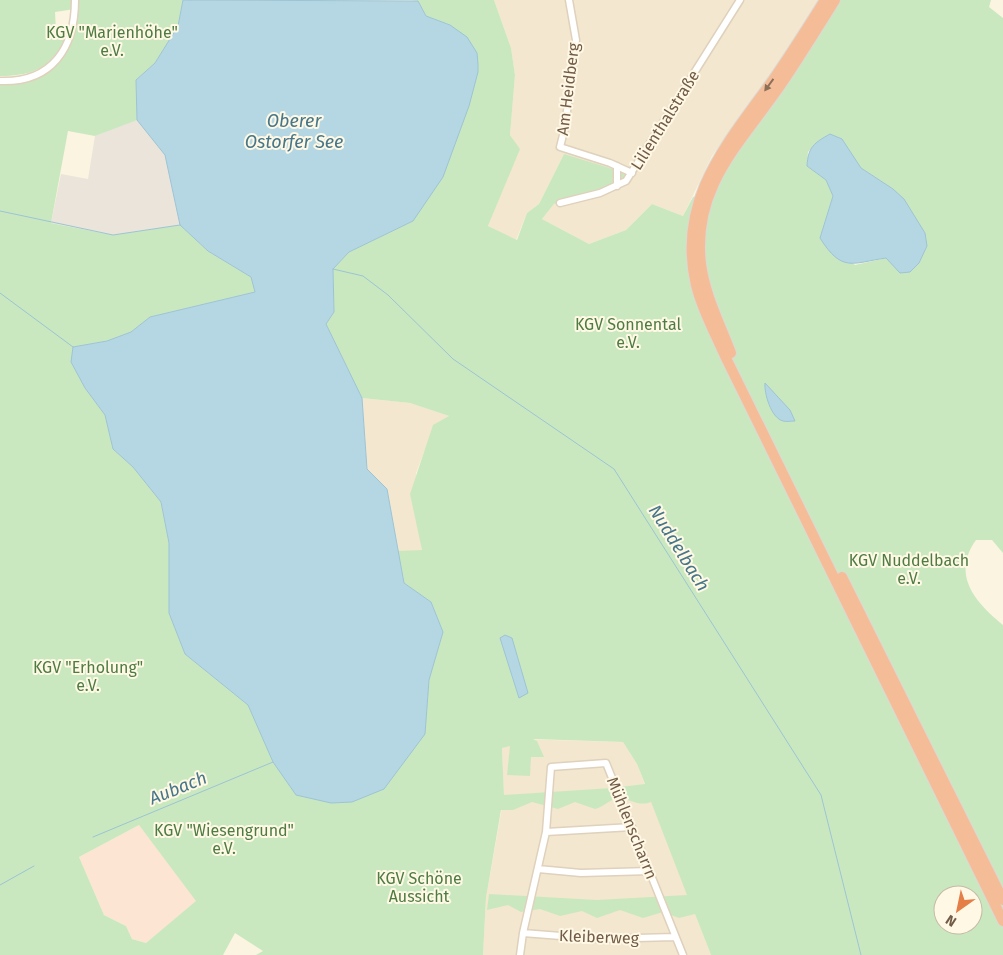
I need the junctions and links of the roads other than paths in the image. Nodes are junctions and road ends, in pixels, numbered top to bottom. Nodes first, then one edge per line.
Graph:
1 (75, 0) edge
2 (569, 0) edge
3 (740, 0) edge
4 (825, 0) edge
5 (835, 0) edge
6 (0, 82) edge
7 (617, 166) junction
8 (632, 173) junction
9 (617, 186) junction
10 (560, 203) dead end
11 (632, 827) junction
12 (546, 832) junction
13 (538, 870) junction
14 (650, 871) junction
15 (1003, 900) edge
16 (1003, 921) edge
17 (523, 933) junction
18 (676, 937) junction
19 (520, 955) edge
20 (683, 955) edge

1 - 6 street
2 - 7 street, Am Heidberg
3 - 8 street, Lilienthalstraße
4 -> 16 highway
5 - 15 highway
7 - 8 street, Am Heidberg
7 - 9 street
8 - 9 street, Lilienthalstraße
9 - 10 street, Lilienthalstraße
11 - 12 street
11 - 12 street, Mühlenscharrn
11 - 14 street, Mühlenscharrn
12 - 13 street, Mühlenscharrn
13 - 14 street
13 - 17 street, Mühlenscharrn
14 - 18 street, Mühlenscharrn
17 - 18 street, Kleiberweg
17 - 19 street, Mühlenscharrn
18 - 20 street, Mühlenscharrn

